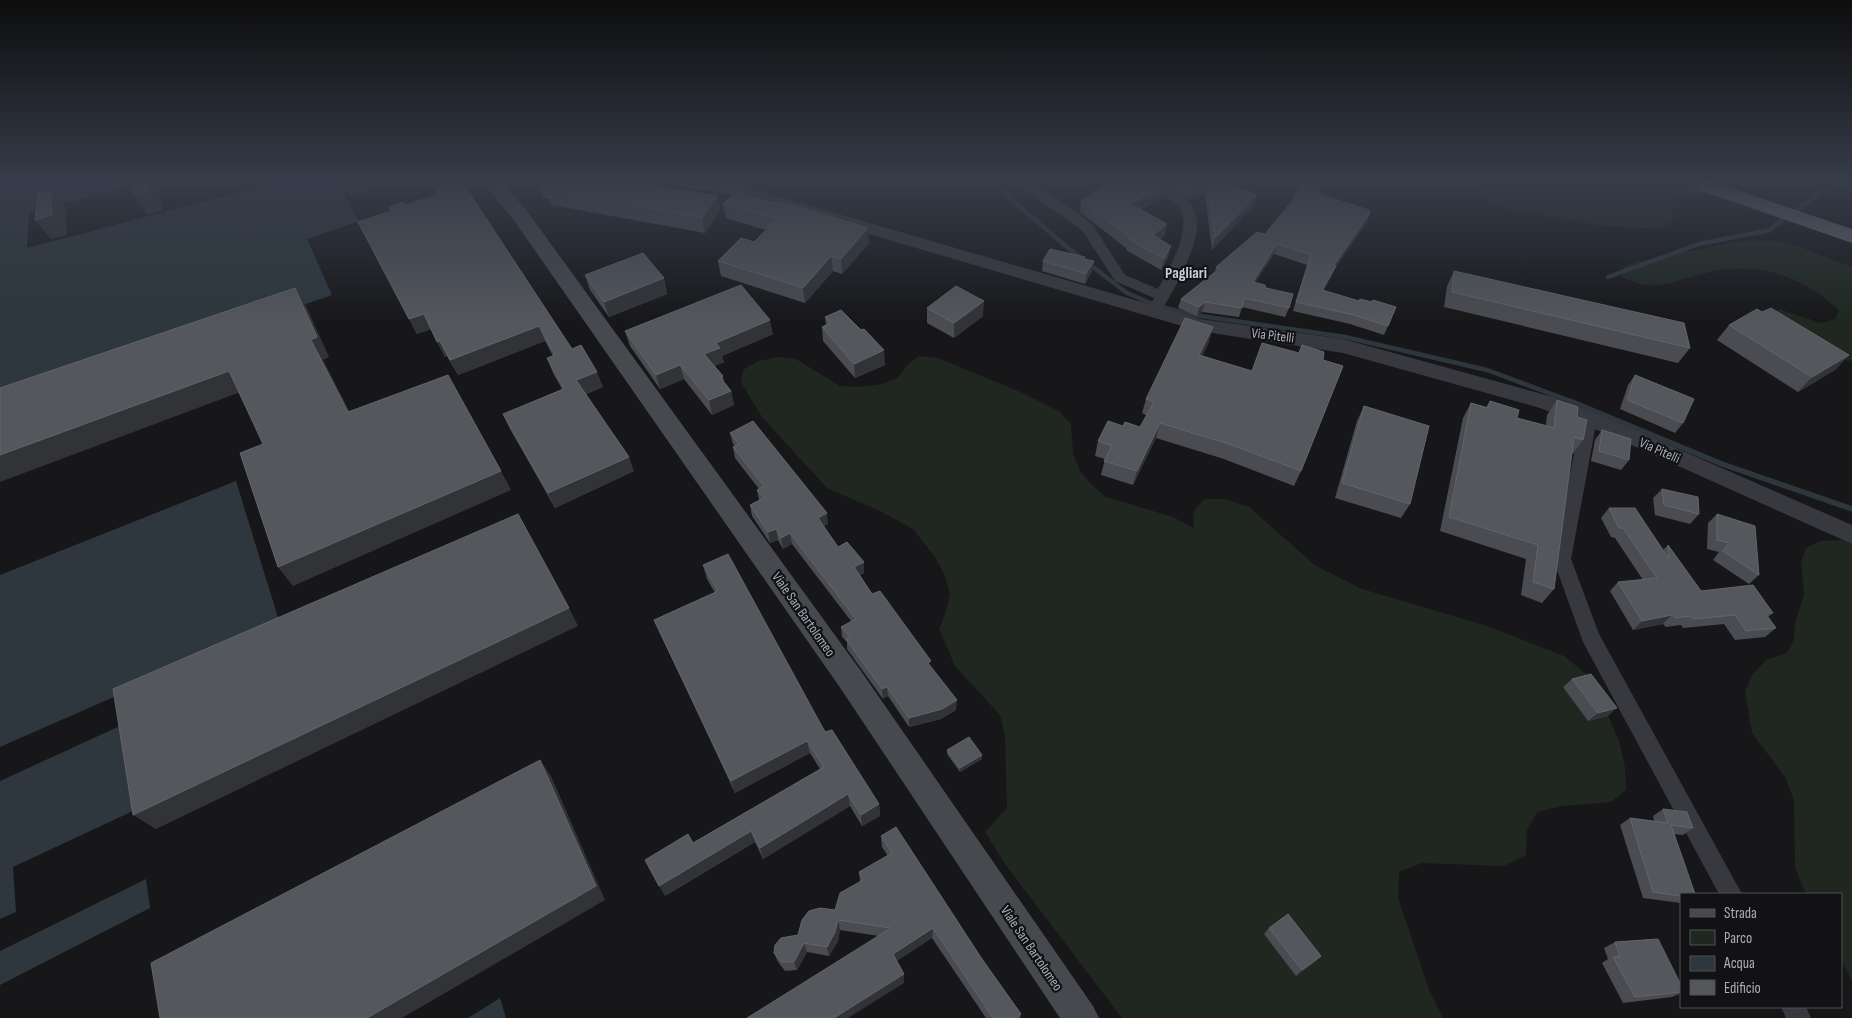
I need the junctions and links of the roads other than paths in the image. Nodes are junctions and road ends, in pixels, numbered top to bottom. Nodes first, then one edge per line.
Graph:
1 (529, 228) edge
2 (890, 228) edge
3 (1087, 228) edge
4 (1191, 228) edge
5 (1827, 228) edge
6 (1852, 236) edge
7 (1158, 305) junction
8 (1589, 419) junction
9 (1852, 534) edge
10 (1730, 893) edge
11 (1081, 1018) edge

1 - 11 main road, Viale San Bartolomeo
2 - 7 street, Via Pitelli
3 - 7 street
4 - 7 street
5 - 6 highway
7 - 8 street, Via Pitelli
8 - 9 street, Via Pitelli
8 - 10 street

